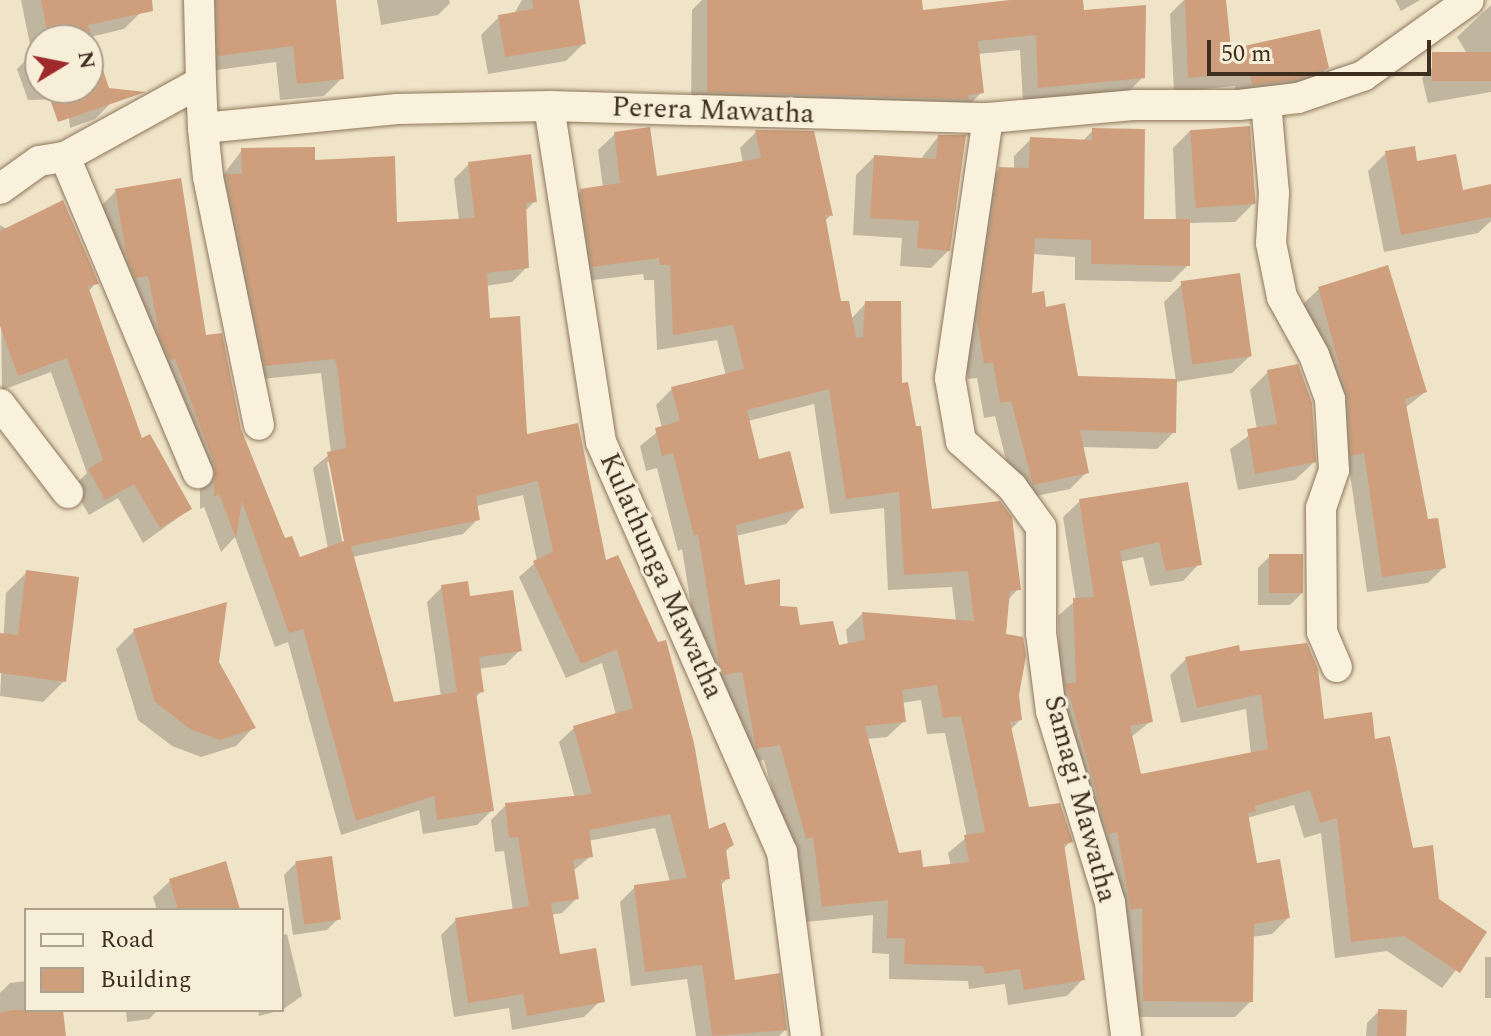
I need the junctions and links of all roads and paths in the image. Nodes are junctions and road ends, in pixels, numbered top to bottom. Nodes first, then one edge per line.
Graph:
1 (199, 0) edge
2 (1469, 0) edge
3 (201, 82) junction
4 (1266, 102) junction
5 (549, 106) junction
6 (988, 118) junction
7 (203, 128) junction
8 (65, 157) junction
9 (0, 189) edge
10 (0, 404) edge
11 (259, 425) dead end
12 (198, 473) dead end
13 (68, 493) dead end
14 (1337, 667) dead end
15 (806, 1036) edge
16 (1126, 1036) edge

1 - 3 street
2 - 4 street, Perera Mawatha
3 - 7 street
3 - 8 street
4 - 6 street, Perera Mawatha
4 - 14 street
5 - 6 street, Perera Mawatha
5 - 7 street, Perera Mawatha
5 - 15 street, Kulathunga Mawatha
6 - 16 street, Samagi Mawatha
7 - 11 street
8 - 9 street
8 - 12 street
10 - 13 street

